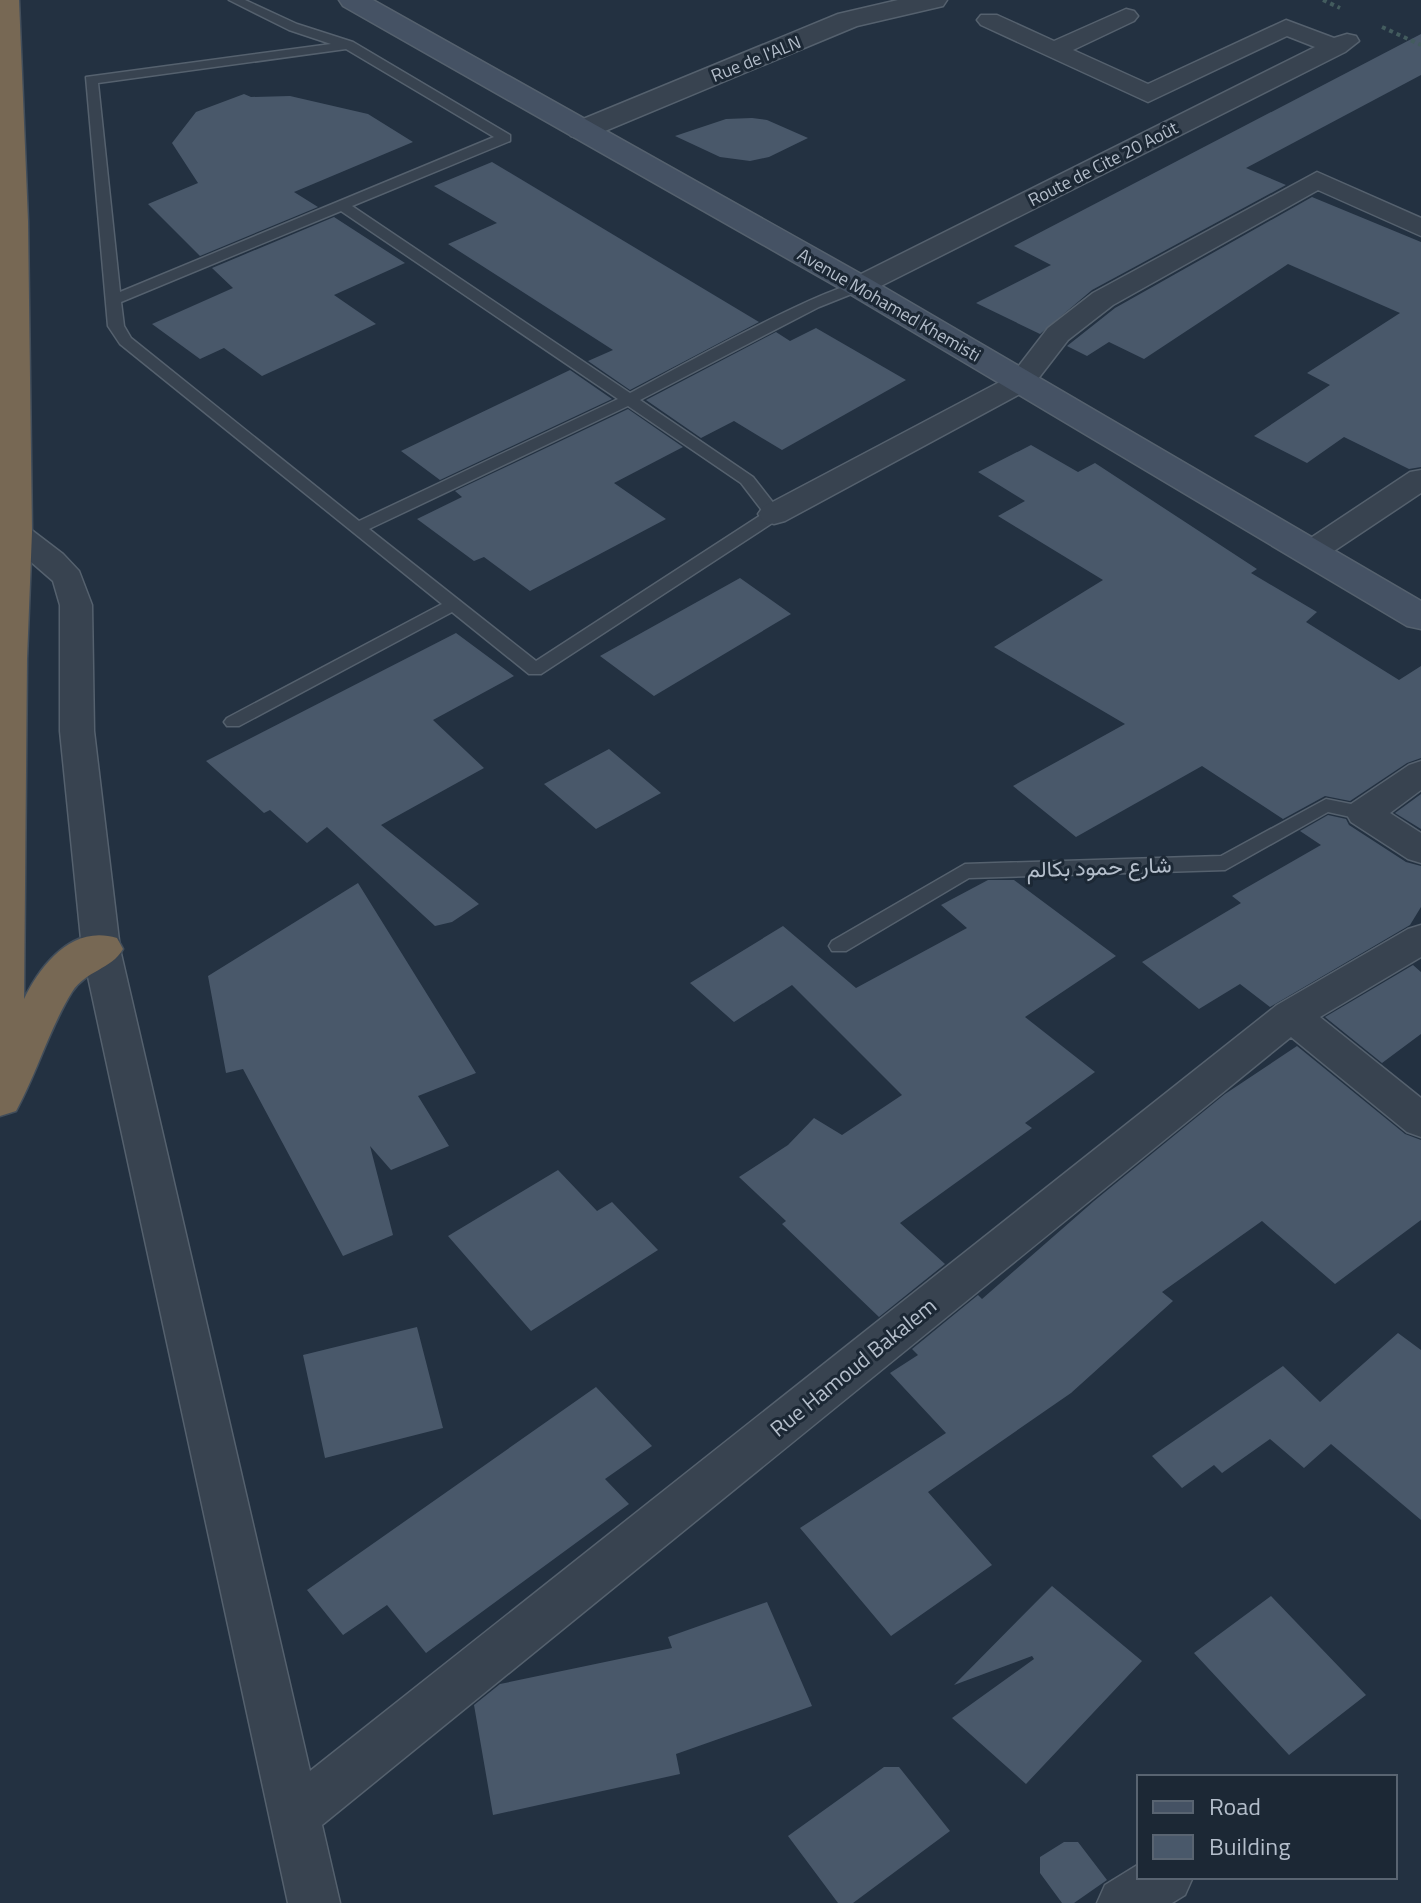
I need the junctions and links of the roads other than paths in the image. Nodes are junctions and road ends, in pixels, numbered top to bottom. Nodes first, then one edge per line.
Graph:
1 (20, 0) edge
2 (235, 0) edge
3 (353, 0) edge
4 (933, 0) edge
5 (897, 2) edge
6 (1126, 16) dead end
7 (7, 18) edge
8 (989, 20) dead end
9 (348, 45) junction
10 (1054, 50) junction
11 (1148, 94) junction
12 (1200, 116) junction
13 (582, 130) junction
14 (341, 205) junction
15 (1421, 228) edge
16 (859, 286) junction
17 (113, 300) junction
18 (1021, 382) junction
19 (629, 400) junction
20 (1421, 479) edge
21 (774, 514) junction
22 (357, 528) junction
23 (14, 532) junction
24 (1311, 552) junction
25 (453, 605) junction
26 (1421, 617) edge
27 (233, 722) dead end
28 (1421, 773) edge
29 (1364, 813) junction
30 (1421, 850) edge
31 (1421, 939) edge
32 (839, 946) dead end
33 (101, 949) junction
34 (1291, 1015) junction
35 (0, 1097) edge
36 (1421, 1121) edge
37 (296, 1814) junction
38 (1164, 1879) edge
39 (314, 1903) edge
40 (1123, 1903) edge

1 - 7 highway
2 - 9 lane
3 - 13 main road, Avenue Mohamed Khemisti
4 - 5 street, Rue de l'ALN
5 - 13 street, Rue de l'ALN
6 - 10 street
7 - 23 highway
8 - 10 street
9 - 14 lane
9 - 17 lane
10 - 11 street
11 - 12 street
11 - 12 street, Route de Cite 20 Août
12 - 16 street, Route de Cite 20 Août
13 - 16 main road, Avenue Mohamed Khemisti
14 - 17 lane
14 - 19 lane
15 - 18 street
16 - 18 main road, Avenue Mohamed Khemisti
16 - 19 lane
17 - 22 lane
18 - 21 street
18 - 24 main road, Avenue Mohamed Khemisti
19 - 21 lane
19 - 22 lane
20 - 24 street
21 - 25 lane
22 - 25 lane
23 - 33 street
23 - 35 highway
24 - 26 main road, Avenue Mohamed Khemisti
25 - 27 lane
28 - 29 street
29 - 30 street
29 - 32 lane, شارع حمود بكالم
31 - 34 street, Rue Hamoud Bakalem
33 - 35 highway
33 - 37 street
34 - 36 street
34 - 37 street, Rue Hamoud Bakalem
37 - 39 street
38 - 40 street

